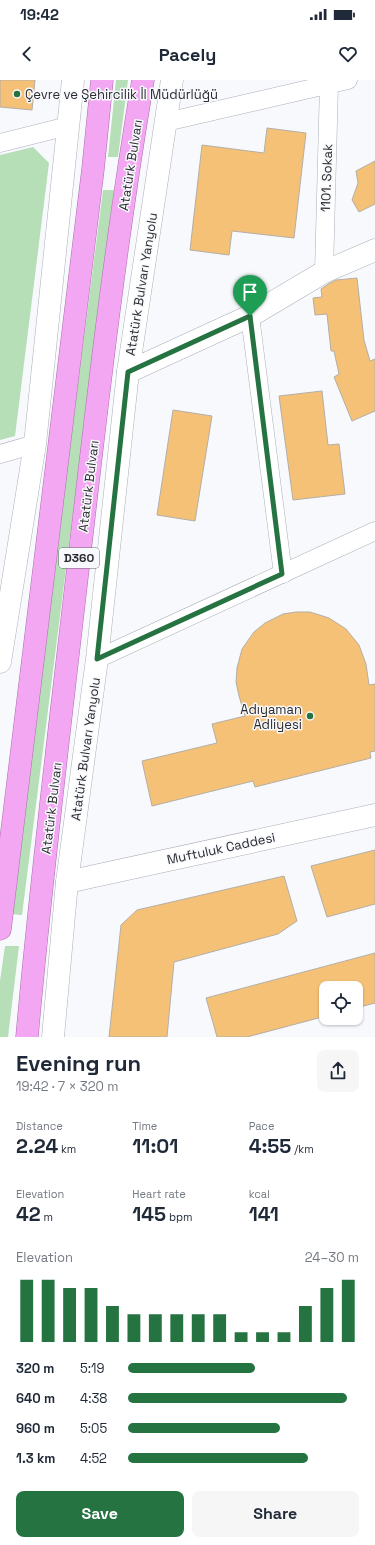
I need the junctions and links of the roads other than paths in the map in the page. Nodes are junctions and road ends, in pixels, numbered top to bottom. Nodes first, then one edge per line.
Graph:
1 (73, 80) edge
2 (102, 80) edge
3 (143, 80) edge
4 (172, 80) edge
5 (348, 80) edge
6 (329, 84) junction
7 (166, 122) junction
8 (68, 126) junction
9 (0, 143) edge
10 (375, 250) edge
11 (324, 272) junction
12 (250, 316) junction
13 (128, 372) junction
14 (35, 444) junction
15 (0, 454) edge
16 (375, 531) edge
17 (282, 574) junction
18 (97, 659) junction
19 (0, 662) edge
20 (375, 815) edge
21 (67, 882) junction
22 (0, 929) edge
23 (27, 1037) edge
24 (53, 1037) edge

1 - 8 street
2 - 22 highway, D360
3 - 23 highway, Atatürk Bulvarı / D360
4 - 7 street, Atatürk Bulvarı Yanyolu
5 - 6 street
6 - 7 street
6 - 11 street, 1101. Sokak
7 - 13 street, Atatürk Bulvarı Yanyolu
8 - 9 street
8 - 14 street
10 - 11 street
11 - 12 street
12 - 13 street
12 - 17 street
13 - 18 street, Atatürk Bulvarı Yanyolu
14 - 15 street
14 - 19 street
16 - 17 street
17 - 18 street
18 - 21 street, Atatürk Bulvarı Yanyolu
20 - 21 street, Muftuluk Caddesi
21 - 24 street, Atatürk Bulvarı Yanyolu

